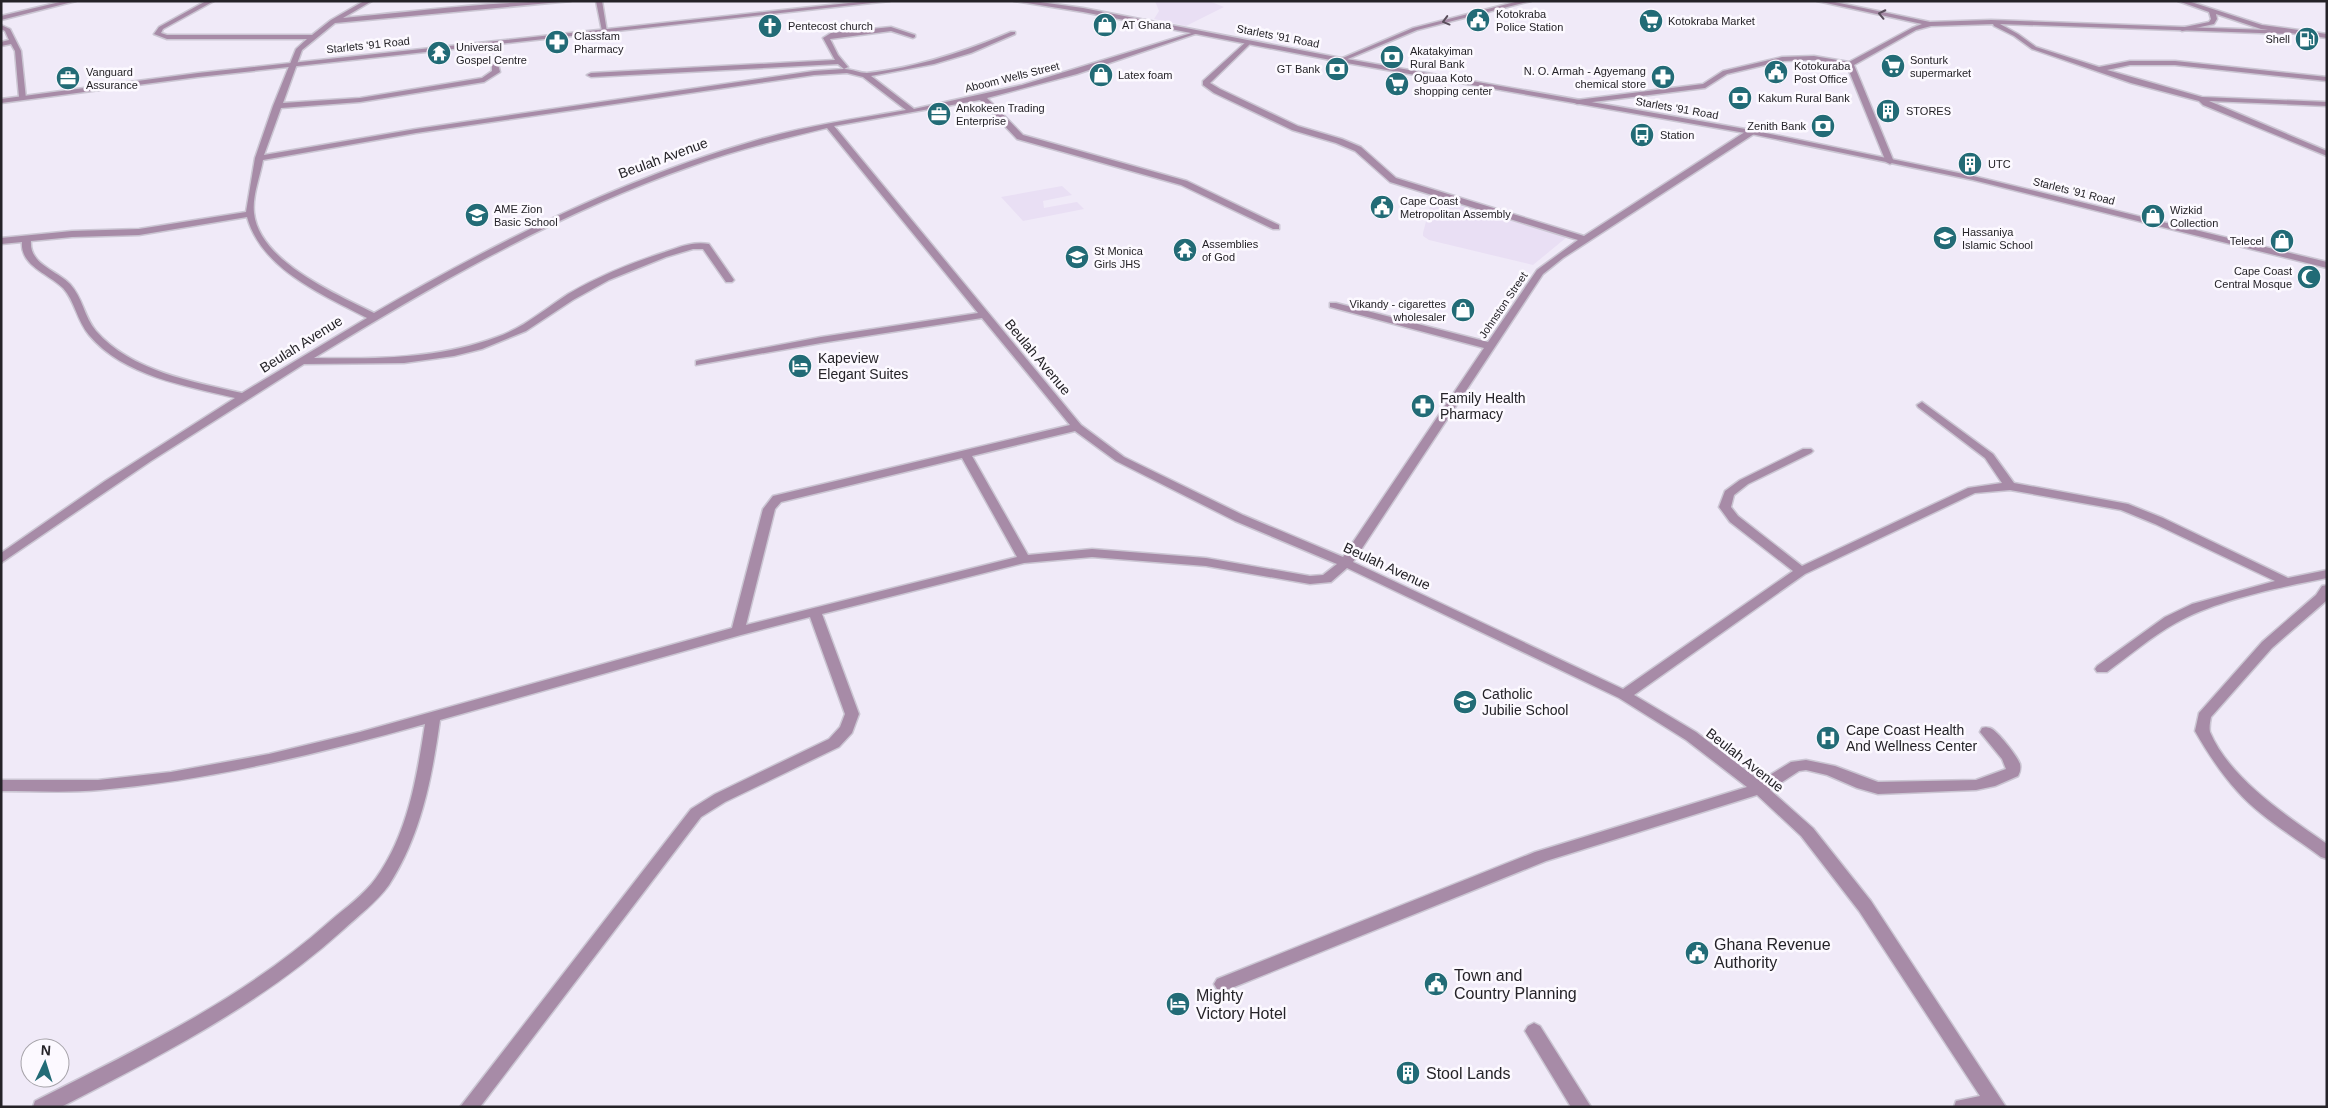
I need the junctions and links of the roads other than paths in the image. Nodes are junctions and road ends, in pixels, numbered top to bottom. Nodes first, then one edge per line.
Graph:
1 (73, 1) edge
2 (211, 1) edge
3 (369, 1) edge
4 (568, 1) edge
5 (599, 1) edge
6 (887, 1) edge
7 (1017, 1) edge
8 (1528, 1) edge
9 (1820, 1) edge
10 (2180, 1) edge
11 (2194, 1) edge
12 (2212, 11) junction
13 (1, 18) edge
14 (333, 22) junction
15 (1991, 22) junction
16 (1930, 24) junction
17 (1, 27) edge
18 (2182, 29) junction
19 (605, 31) junction
20 (1196, 32) junction
21 (2290, 32) junction
22 (1013, 33) dead end
23 (312, 36) junction
24 (913, 36) dead end
25 (2327, 36) edge
26 (14, 41) junction
27 (1249, 42) junction
28 (1, 44) edge
29 (1341, 60) junction
30 (840, 62) junction
31 (295, 64) junction
32 (495, 64) dead end
33 (1850, 64) junction
34 (2098, 69) junction
35 (847, 71) junction
36 (591, 75) dead end
37 (865, 75) junction
38 (2327, 79) edge
39 (24, 97) junction
40 (980, 97) junction
41 (2202, 99) junction
42 (1, 100) edge
43 (1577, 102) junction
44 (2327, 104) edge
45 (277, 106) junction
46 (912, 112) junction
47 (829, 125) junction
48 (1751, 132) junction
49 (2327, 154) edge
50 (259, 158) junction
51 (1890, 162) junction
52 (250, 214) junction
53 (1276, 227) dead end
54 (27, 238) junction
55 (1586, 240) junction
56 (1, 241) edge
57 (2327, 265) edge
58 (729, 280) dead end
59 (1333, 305) dead end
60 (983, 315) junction
61 (373, 317) junction
62 (1490, 346) junction
63 (303, 361) junction
64 (700, 363) dead end
65 (244, 397) junction
66 (1922, 405) dead end
67 (1077, 427) junction
68 (1807, 451) dead end
69 (965, 454) junction
70 (2010, 486) junction
71 (1, 559) edge
72 (1024, 559) junction
73 (1346, 563) junction
74 (1801, 571) junction
75 (2327, 574) edge
76 (2288, 582) junction
77 (2327, 589) edge
78 (814, 612) junction
79 (738, 631) junction
80 (2102, 669) dead end
81 (1624, 695) junction
82 (433, 716) junction
83 (1987, 732) dead end
84 (1, 786) edge
85 (1760, 789) junction
86 (2327, 853) edge
87 (1223, 984) dead end
88 (1534, 1030) dead end
89 (1996, 1105) edge
90 (42, 1107) edge
91 (470, 1107) edge
92 (1582, 1107) edge
93 (1963, 1107) edge

1 - 13 street
2 - 23 street
3 - 14 street
4 - 14 street
5 - 19 street
6 - 19 street, Starlets '91 Road
7 - 20 street, Starlets '91 Road
8 -> 29 street
16 -> 9 street
10 - 12 street
11 - 21 street
12 - 18 street
12 - 21 street
14 - 23 street
15 - 16 street
15 - 18 street
15 - 34 street
16 - 33 street
17 - 26 street
18 - 21 street
19 - 31 street, Starlets '91 Road
20 - 27 street, Starlets '91 Road
20 - 40 street, Aboom Wells Street
21 - 25 street
22 - 37 street
23 - 31 street
24 - 30 street
26 - 28 street
26 - 39 street
27 - 29 street, Starlets '91 Road
27 - 55 street
29 - 43 street, Starlets '91 Road
30 - 35 street
30 - 36 street
31 - 39 street, Starlets '91 Road
31 - 45 street
32 - 45 street
33 - 43 street
33 - 51 street
34 - 38 street
34 - 41 street
35 - 37 street
35 - 50 street
37 - 46 street
39 - 42 street, Starlets '91 Road
40 - 46 street, Aboom Wells Street
40 - 53 street
41 - 44 street
41 - 49 street
43 - 48 street, Starlets '91 Road
45 - 50 street
46 - 47 street, Aboom Wells Street
47 - 60 street, Beulah Avenue
47 - 61 street, Beulah Avenue
48 - 51 street, Starlets '91 Road
48 - 55 street, Johnston Street
50 - 52 street
51 - 57 street, Starlets '91 Road
52 - 54 street
52 - 61 street
54 - 56 street
54 - 65 street
55 - 62 street, Johnston Street
58 - 63 street
59 - 62 street
60 - 64 street
60 - 67 street, Beulah Avenue
61 - 63 street, Beulah Avenue
62 - 73 street, Johnston Street
63 - 65 street, Beulah Avenue
65 - 71 street, Beulah Avenue
66 - 70 street
67 - 69 street
67 - 73 street, Beulah Avenue
68 - 74 street
69 - 72 street
69 - 79 street
70 - 74 street
70 - 76 street
72 - 73 street, Johnston Street
72 - 78 street, Johnston Street
73 - 81 street, Beulah Avenue
74 - 81 street
75 - 76 street
76 - 80 street
77 - 86 street
78 - 79 street, Johnston Street
78 - 91 street
79 - 82 street, Johnston Street
81 - 85 street, Beulah Avenue
82 - 84 street, Johnston Street
82 - 90 street
83 - 85 street
85 - 87 street
85 - 89 street, Beulah Avenue
88 - 92 street
89 - 93 street

